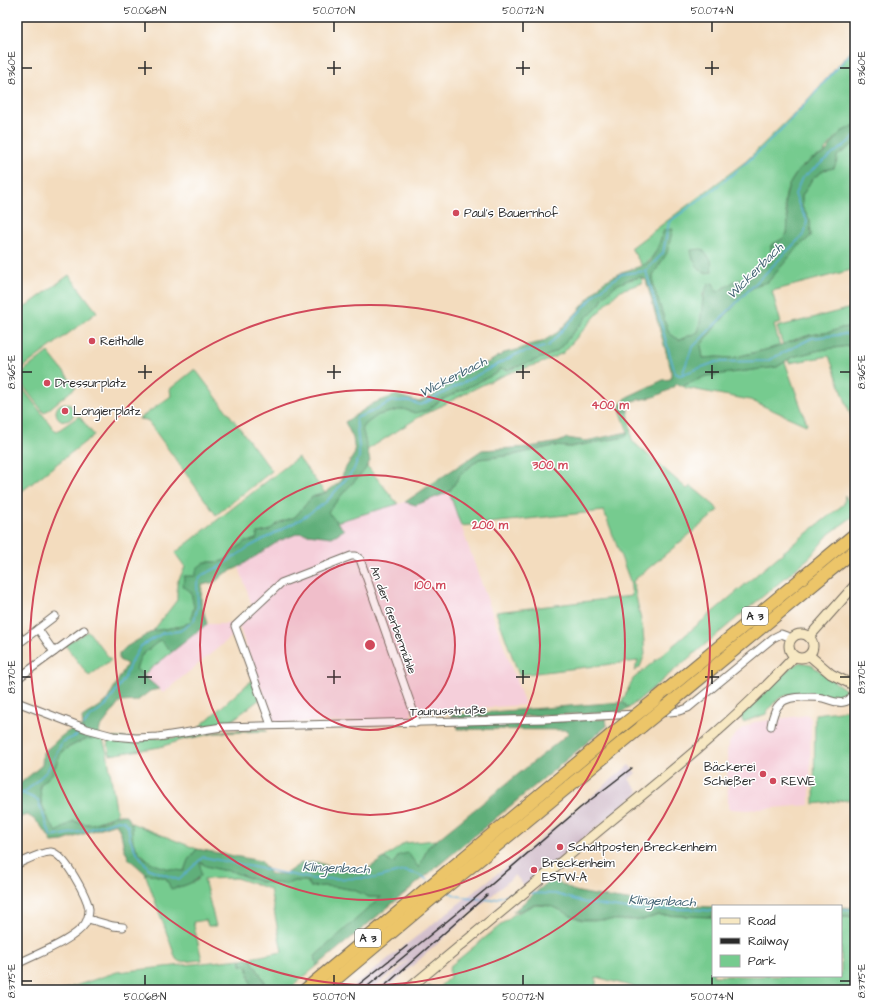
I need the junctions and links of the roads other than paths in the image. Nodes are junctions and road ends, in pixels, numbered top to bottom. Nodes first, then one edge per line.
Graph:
1 (855, 534) edge
2 (855, 550) edge
3 (855, 585) edge
4 (55, 616) dead end
5 (38, 629) junction
6 (84, 630) dead end
7 (17, 633) edge
8 (809, 637) junction
9 (792, 638) junction
10 (54, 652) junction
11 (794, 656) junction
12 (810, 656) junction
13 (17, 679) edge
14 (855, 687) edge
15 (17, 702) edge
16 (416, 723) junction
17 (271, 725) junction
18 (772, 726) dead end
19 (17, 864) edge
20 (446, 880) junction
21 (432, 892) junction
22 (88, 919) junction
23 (123, 927) dead end
24 (17, 964) edge
25 (305, 990) edge
26 (323, 990) edge
27 (407, 990) edge

1 - 20 highway, A 3, bridge
2 - 20 highway, A 3, bridge
3 - 8 main road
4 - 5 street
5 - 7 street
5 - 10 street
6 - 10 street
8 - 9 main road
8 - 12 main road
9 - 11 main road
9 - 16 street, Taunusstraße
10 - 13 street
11 - 12 main road
11 - 27 main road
12 - 14 main road
14 - 18 street
15 - 17 street, Taunusstraße
16 - 17 street, Taunusstraße
16 - 17 street, An der Gerbermühle
19 - 22 street
20 - 21 highway, A 3
21 - 25 highway, A 3
21 - 26 highway, A 3
22 - 23 street
22 - 24 street

